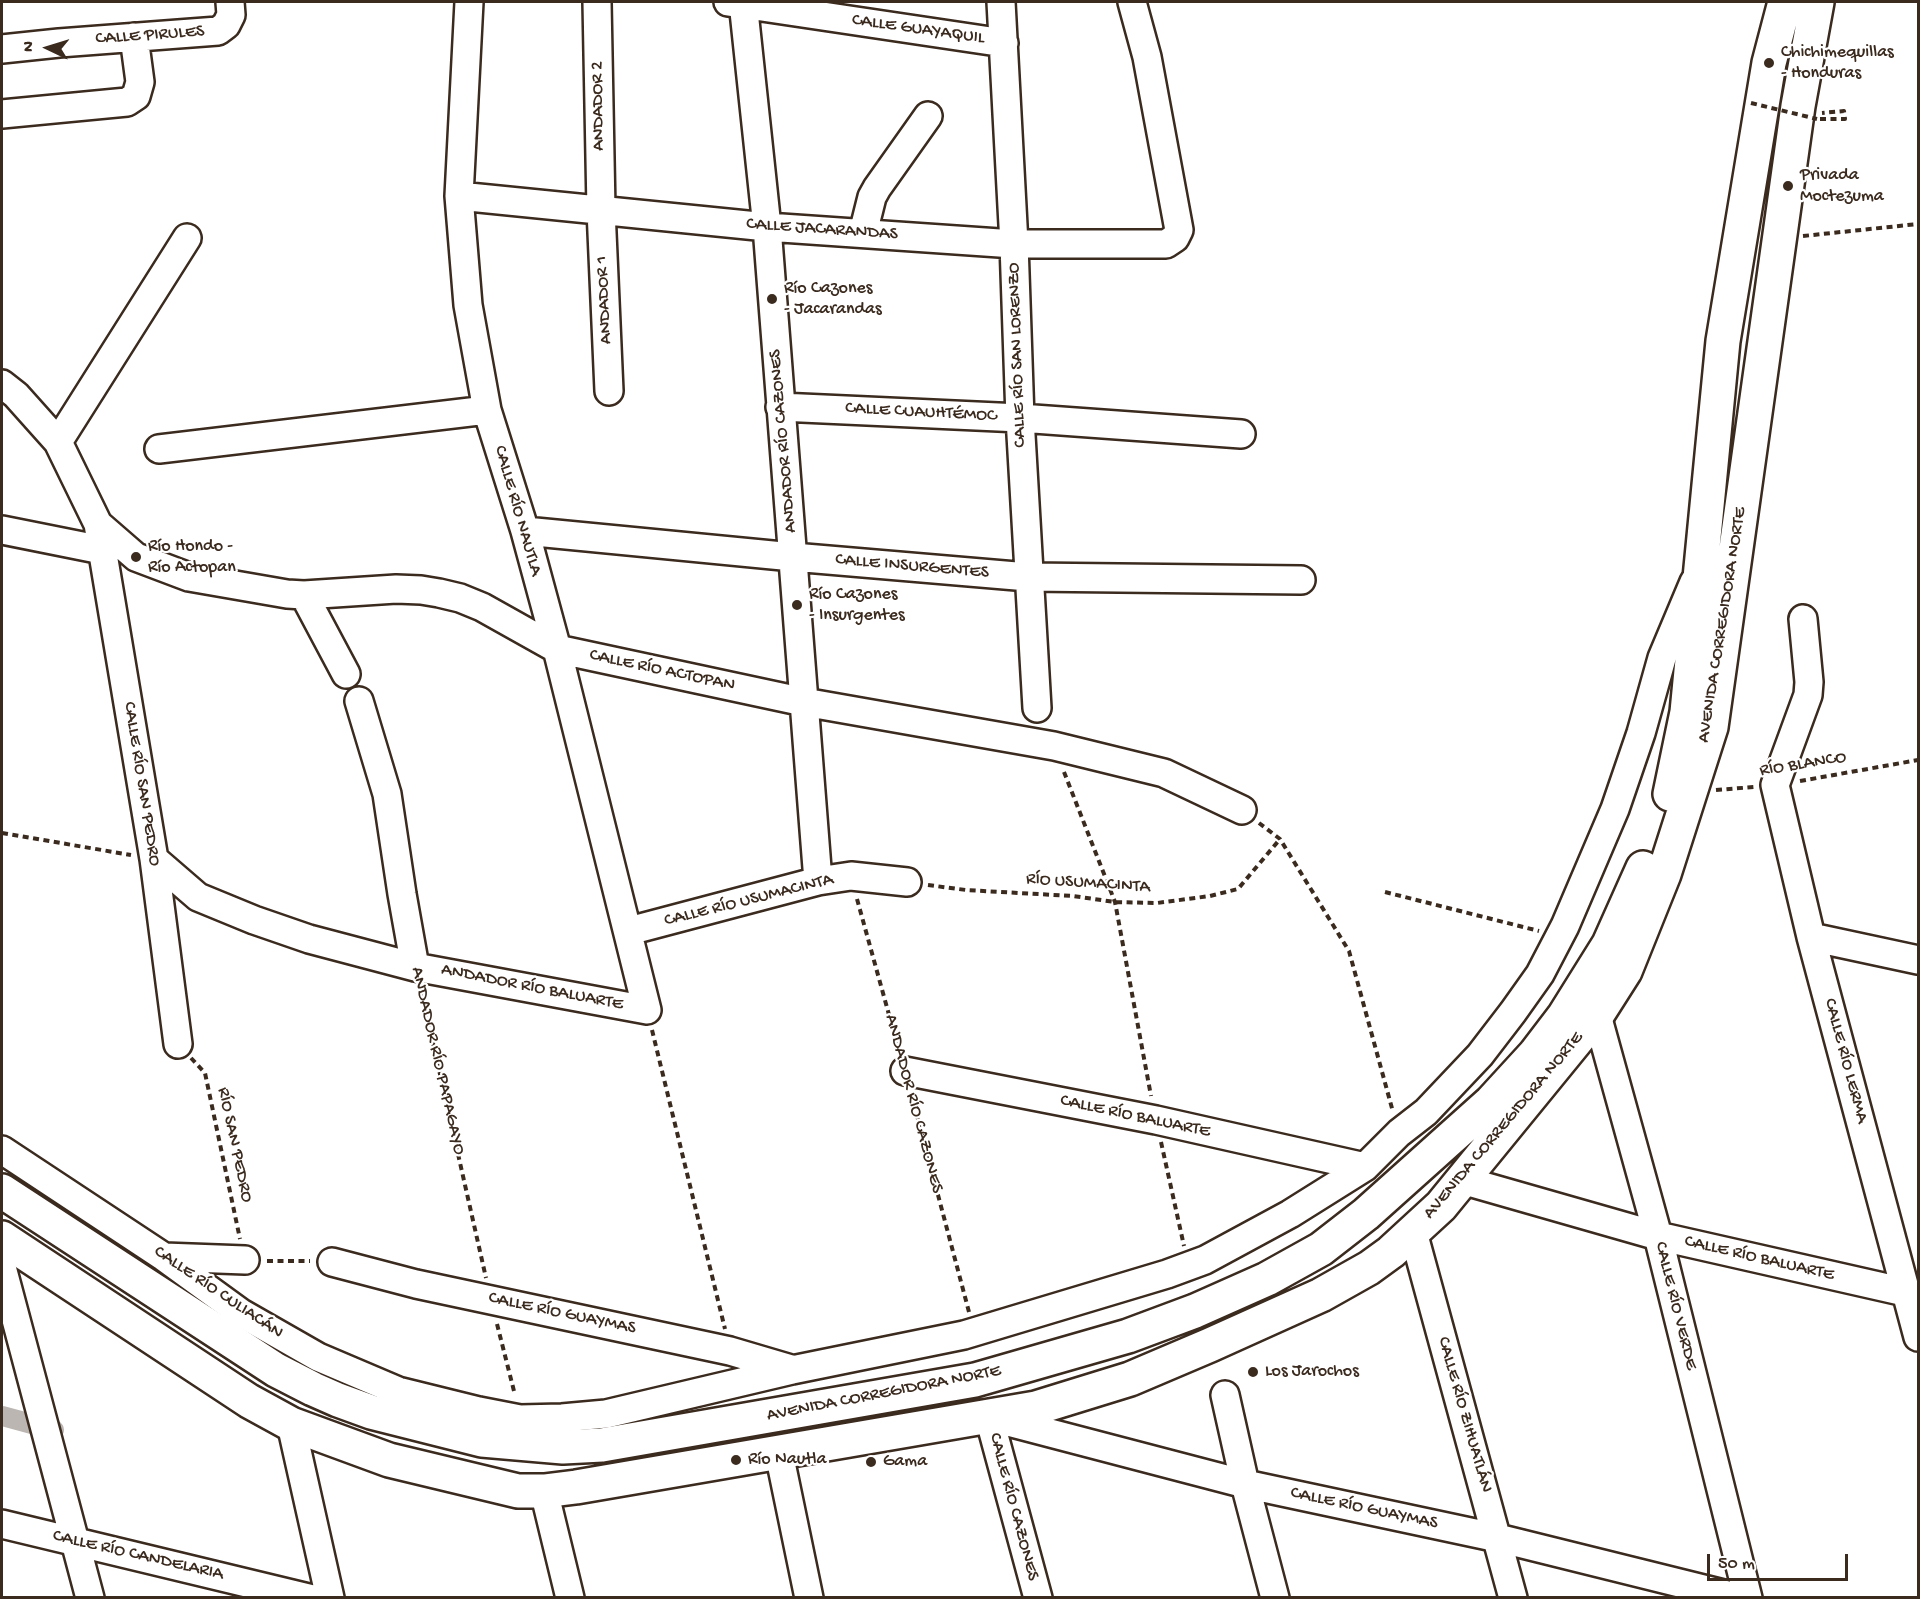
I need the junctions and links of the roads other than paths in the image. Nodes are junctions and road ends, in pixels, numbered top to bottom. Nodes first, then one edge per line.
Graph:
1 (469, 2) edge
2 (597, 2) edge
3 (1001, 2) edge
4 (1132, 2) edge
5 (1784, 2) edge
6 (1817, 2) edge
7 (738, 3) edge
8 (228, 13) edge
9 (134, 37) junction
10 (1004, 43) junction
11 (2, 49) edge
12 (1755, 113) junction
13 (2, 114) edge
14 (928, 116) dead end
15 (1811, 121) junction
16 (459, 196) junction
17 (601, 210) junction
18 (767, 227) junction
19 (863, 233) junction
20 (188, 238) dead end
21 (1014, 244) junction
22 (2, 384) edge
23 (609, 391) dead end
24 (780, 407) junction
25 (487, 410) junction
26 (1020, 418) junction
27 (1240, 434) dead end
28 (58, 442) junction
29 (159, 449) dead end
30 (2, 530) edge
31 (525, 531) junction
32 (100, 537) junction
33 (793, 557) junction
34 (1701, 564) junction
35 (1028, 578) junction
36 (1301, 580) dead end
37 (304, 596) junction
38 (1803, 619) dead end
39 (556, 649) junction
40 (346, 674) dead end
41 (359, 701) dead end
42 (804, 702) junction
43 (1036, 708) dead end
44 (1242, 810) road end
45 (154, 859) junction
46 (818, 881) junction
47 (907, 882) road end
48 (629, 931) junction
49 (1811, 937) junction
50 (1918, 960) edge
51 (415, 967) junction
52 (647, 1010) joint
53 (1597, 1015) junction
54 (178, 1044) road end
55 (905, 1071) road end
56 (2, 1150) edge
57 (1365, 1167) junction
58 (1462, 1180) junction
59 (2, 1191) edge
60 (1413, 1232) junction
61 (1658, 1236) junction
62 (2, 1238) edge
63 (164, 1257) junction
64 (245, 1260) road end
65 (332, 1262) road end
66 (2, 1267) edge
67 (1913, 1293) edge
68 (1918, 1337) edge
69 (298, 1370) junction
70 (792, 1370) junction
71 (1225, 1395) dead end
72 (401, 1406) junction
73 (988, 1417) junction
74 (291, 1424) junction
75 (779, 1453) junction
76 (1245, 1484) junction
77 (544, 1491) junction
78 (2, 1524) edge
79 (1498, 1538) junction
80 (75, 1541) junction
81 (90, 1598) edge
82 (309, 1598) edge
83 (330, 1598) edge
84 (570, 1598) edge
85 (809, 1598) edge
86 (1038, 1598) edge
87 (1275, 1598) edge
88 (1514, 1598) edge
89 (1740, 1598) edge
90 (1748, 1598) edge

1 - 16 street, CALLE RÍO NAUTLA
2 - 17 street, ANDADOR 2
3 - 10 street, CALLE RÍO SAN LORENZO
4 - 21 street, CALLE JACARANDAS
5 - 12 main road, AVENIDA CORREGIDORA NORTE
6 - 15 main road, AVENIDA CORREGIDORA NORTE
7 - 10 street, CALLE GUAYAQUIL
7 - 18 street, ANDADOR RÍO CAZONES
8 - 9 street, CALLE PIRULES
9 - 11 street, CALLE PIRULES
9 - 13 street
10 - 21 street, CALLE RÍO SAN LORENZO
12 - 15 main road
12 - 34 main road, AVENIDA CORREGIDORA NORTE
14 - 19 street
15 - 53 main road, AVENIDA CORREGIDORA NORTE
16 - 17 street, CALLE JACARANDAS
16 - 25 street, CALLE RÍO NAUTLA
17 - 18 street, CALLE JACARANDAS
17 - 23 street, ANDADOR 1
18 - 19 street, CALLE JACARANDAS
18 - 24 street, ANDADOR RÍO CAZONES
19 - 21 street, CALLE JACARANDAS
20 - 28 street
21 - 26 street, CALLE RÍO SAN LORENZO
22 - 28 street
24 - 26 street, CALLE CUAUHTÉMOC
24 - 33 street, ANDADOR RÍO CAZONES
25 - 29 street
25 - 31 street, CALLE RÍO NAUTLA
26 - 27 street, CALLE CUAUHTÉMOC
26 - 35 street, CALLE RÍO SAN LORENZO
28 - 32 street
30 - 32 street, CALLE RÍO ACTOPAN
31 - 33 street, CALLE INSURGENTES
31 - 39 street, CALLE RÍO NAUTLA
32 - 37 street, CALLE RÍO ACTOPAN
32 - 45 street, CALLE RÍO SAN PEDRO
33 - 35 street, CALLE INSURGENTES
33 - 42 street, ANDADOR RÍO CAZONES
34 - 57 street
34 - 72 main road, AVENIDA CORREGIDORA NORTE
35 - 36 street, CALLE INSURGENTES
35 - 43 street, CALLE RÍO SAN LORENZO
37 - 39 street, CALLE RÍO ACTOPAN
37 - 40 street
38 - 49 street, CALLE RÍO LERMA
39 - 42 street, CALLE RÍO ACTOPAN
39 - 48 street, CALLE RÍO NAUTLA
41 - 51 street, ANDADOR RÍO PAPAGAYO
42 - 44 street, CALLE RÍO ACTOPAN
42 - 46 street, ANDADOR RÍO CAZONES
45 - 51 street, ANDADOR RÍO BALUARTE
45 - 54 street, CALLE RÍO SAN PEDRO
46 - 47 street, CALLE RÍO USUMACINTA
46 - 48 street, CALLE RÍO USUMACINTA
48 - 52 street, CALLE RÍO NAUTLA
49 - 50 street
49 - 67 street, CALLE RÍO LERMA
51 - 52 street, ANDADOR RÍO BALUARTE
53 - 58 main road, AVENIDA CORREGIDORA NORTE
53 - 61 street, CALLE RÍO VERDE
55 - 57 street, CALLE RÍO BALUARTE
56 - 63 street, CALLE RÍO CULIACÁN
57 - 70 street
58 - 60 main road, AVENIDA CORREGIDORA NORTE
58 - 61 street, CALLE RÍO BALUARTE
59 - 69 main road, AVENIDA CORREGIDORA NORTE
60 - 73 main road, AVENIDA CORREGIDORA NORTE
60 - 79 street, CALLE RÍO ZIHUATLÁN
61 - 67 street, CALLE RÍO BALUARTE
61 - 90 street, CALLE RÍO VERDE
62 - 74 main road, AVENIDA CORREGIDORA NORTE
63 - 64 street
63 - 69 street, CALLE RÍO CULIACÁN
65 - 70 street, CALLE RÍO GUAYMAS
66 - 80 street
67 - 68 street, CALLE RÍO LERMA
69 - 72 main road, AVENIDA CORREGIDORA NORTE
70 - 72 street
71 - 76 street
73 - 75 main road, AVENIDA CORREGIDORA NORTE
73 - 76 street, CALLE RÍO GUAYMAS
73 - 86 street, CALLE RÍO CAZONES
74 - 77 main road, AVENIDA CORREGIDORA NORTE
74 - 83 street
75 - 77 main road, AVENIDA CORREGIDORA NORTE
75 - 85 street
76 - 79 street, CALLE RÍO GUAYMAS
76 - 87 street
77 - 84 street
78 - 80 street, CALLE RÍO CANDELARIA
79 - 88 street, CALLE RÍO ZIHUATLÁN
79 - 89 street, CALLE RÍO GUAYMAS
80 - 81 street
80 - 82 street, CALLE RÍO CANDELARIA

